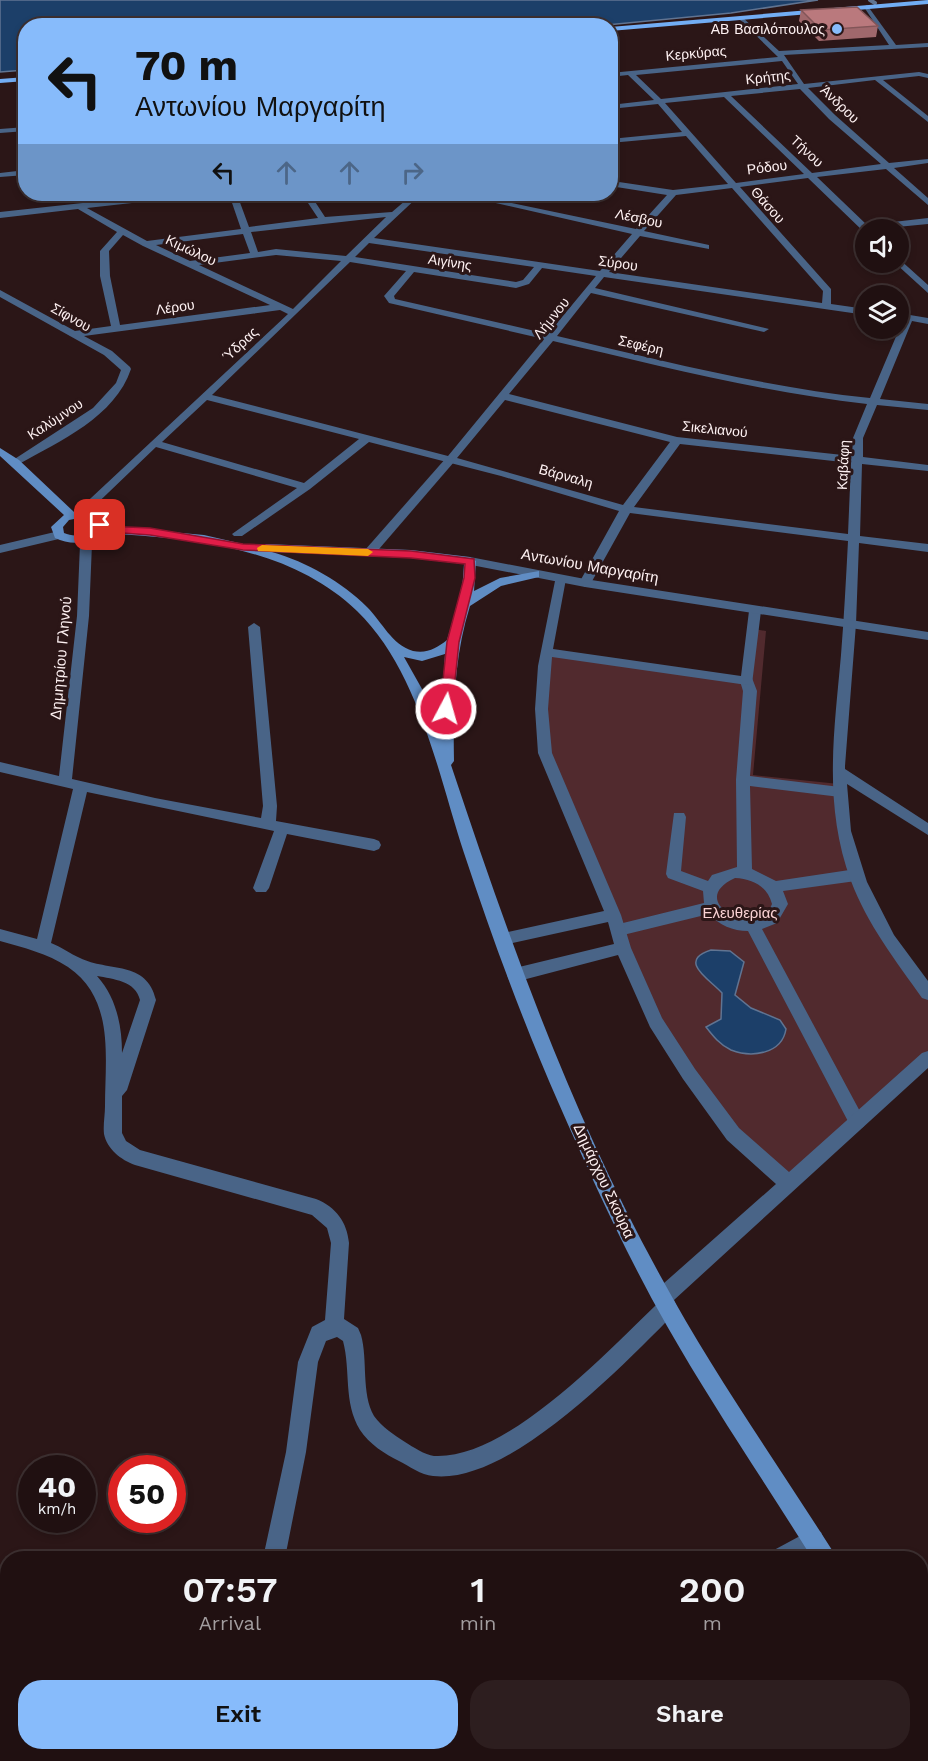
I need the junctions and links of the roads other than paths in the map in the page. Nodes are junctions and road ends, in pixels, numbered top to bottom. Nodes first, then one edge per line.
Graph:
1 (928, 2) edge
2 (867, 7) junction
3 (741, 18) junction
4 (618, 28) edge
5 (928, 45) edge
6 (893, 46) junction
7 (781, 56) junction
8 (630, 73) junction
9 (618, 74) edge
10 (928, 76) edge
11 (877, 78) junction
12 (18, 80) edge
13 (0, 81) edge
14 (803, 87) junction
15 (726, 95) junction
16 (660, 102) junction
17 (618, 106) edge
18 (928, 120) edge
19 (18, 130) edge
20 (0, 131) edge
21 (687, 134) junction
22 (618, 140) edge
23 (928, 161) edge
24 (887, 166) junction
25 (18, 173) edge
26 (0, 175) edge
27 (812, 175) junction
28 (618, 184) edge
29 (731, 184) junction
30 (673, 193) junction
31 (128, 201) edge
32 (235, 201) edge
33 (311, 201) edge
34 (408, 201) edge
35 (493, 201) edge
36 (928, 202) edge
37 (80, 206) junction
38 (391, 214) junction
39 (0, 215) edge
40 (856, 219) edge
41 (323, 220) junction
42 (928, 221) edge
43 (909, 223) edge
44 (246, 230) junction
45 (122, 231) junction
46 (639, 232) junction
47 (366, 240) junction
48 (146, 244) junction
49 (706, 247) dead end
50 (255, 255) junction
51 (347, 259) junction
52 (189, 264) junction
53 (540, 265) junction
54 (412, 270) junction
55 (909, 272) edge
56 (602, 274) junction
57 (590, 290) junction
58 (928, 291) edge
59 (0, 293) edge
60 (280, 306) junction
61 (826, 306) junction
62 (855, 310) edge
63 (294, 313) junction
64 (909, 318) edge
65 (928, 321) edge
66 (116, 328) junction
67 (764, 329) dead end
68 (73, 334) junction
69 (552, 338) junction
70 (895, 339) edge
71 (126, 369) joint
72 (204, 396) junction
73 (503, 396) junction
74 (873, 401) junction
75 (928, 407) edge
76 (365, 440) junction
77 (677, 440) junction
78 (153, 443) junction
79 (0, 451) edge
80 (858, 459) junction
81 (450, 460) junction
82 (15, 462) junction
83 (928, 468) edge
84 (306, 487) junction
85 (626, 508) junction
86 (76, 515) junction
87 (99, 529) junction
88 (238, 534) dead end
89 (59, 535) junction
90 (83, 538) junction
91 (854, 538) junction
92 (243, 547) junction
93 (928, 548) edge
94 (0, 549) edge
95 (319, 552) junction
96 (369, 552) junction
97 (470, 561) junction
98 (311, 571) junction
99 (535, 574) junction
100 (560, 579) junction
101 (585, 584) junction
102 (463, 605) junction
103 (755, 611) junction
104 (850, 624) junction
105 (254, 627) dead end
106 (928, 636) edge
107 (453, 642) junction
108 (390, 645) junction
109 (547, 652) junction
110 (747, 681) junction
111 (732, 722) dead end
112 (747, 723) junction
113 (0, 767) edge
114 (838, 771) junction
115 (448, 773) junction
116 (743, 780) junction
117 (65, 782) junction
118 (81, 786) junction
119 (840, 792) junction
120 (679, 817) dead end
121 (275, 826) junction
122 (928, 830) edge
123 (374, 845) dead end
124 (745, 872) junction
125 (856, 875) junction
126 (773, 887) junction
127 (261, 888) dead end
128 (710, 888) junction
129 (712, 907) junction
130 (613, 915) junction
131 (753, 927) junction
132 (619, 930) junction
133 (0, 935) edge
134 (503, 939) junction
135 (44, 945) junction
136 (623, 948) junction
137 (76, 964) junction
138 (516, 975) junction
139 (928, 993) edge
140 (928, 1058) edge
141 (113, 1107) junction
142 (857, 1122) junction
143 (789, 1184) junction
144 (665, 1302) junction
145 (334, 1326) junction
146 (813, 1540) junction
147 (275, 1551) edge
148 (794, 1551) edge
149 (820, 1551) edge

1 - 2 main road
2 - 3 main road
2 - 6 street
3 - 4 main road
3 - 7 street, Άνδρου
5 - 6 street, Κερκύρας
6 - 7 street, Κερκύρας
7 - 8 street, Κερκύρας
7 - 14 street, Άνδρου
8 - 9 street, Κερκύρας
8 - 16 street, Θάσου
10 - 11 street, Κρήτης
11 - 14 street, Κρήτης
11 - 18 street
12 - 13 main road
14 - 15 street, Κρήτης
14 - 24 street, Άνδρου
15 - 16 street, Κρήτης
15 - 27 street, Τήνου
16 - 17 street, Κρήτης
16 - 21 street, Θάσου
19 - 20 street
21 - 22 street
21 - 29 street, Θάσου
23 - 24 street, Ρόδου
24 - 27 street, Ρόδου
24 - 36 street, Άνδρου
25 - 26 street
27 - 29 street, Ρόδου
27 - 40 street, Τήνου
28 - 30 street, Ρόδου
29 - 30 street, Ρόδου
29 - 61 street, Θάσου
30 - 46 street, Λήμνου
31 - 37 street
32 - 44 street
33 - 41 street
34 - 38 street, Ύδρας
35 - 46 street, Λέσβου
37 - 39 street
37 - 45 street, Κιμώλου
38 - 41 street
38 - 47 street, Ύδρας
41 - 44 street
42 - 43 street
44 - 48 street
44 - 50 street
45 - 48 street, Κιμώλου
45 - 66 street
46 - 49 street, Λέσβου
46 - 56 street, Λήμνου
47 - 51 street, Ύδρας
47 - 53 street, Σύρου
48 - 52 street, Κιμώλου
50 - 51 street, Αιγίνης
50 - 52 street, Αιγίνης
51 - 54 street, Αιγίνης
51 - 63 street, Ύδρας
52 - 60 street, Κιμώλου
53 - 54 street, Αιγίνης
53 - 56 street, Σύρου
54 - 69 street, Σεφέρη
55 - 58 street
56 - 57 street, Λήμνου
56 - 61 street, Σύρου
57 - 67 street
57 - 69 street, Λήμνου
59 - 68 street, Σίφνου
60 - 63 street, Κιμώλου
60 - 66 street, Λέρου
61 - 62 street, Σύρου
63 - 72 street, Ύδρας
64 - 65 street
66 - 68 street, Λέρου
68 - 71 street, Σίφνου
69 - 73 street, Λήμνου
69 - 74 street, Σεφέρη
70 - 74 street, Καβάφη
71 - 82 street, Καλύμνου
72 - 76 street, Βάρναλη
72 - 78 street, Ύδρας
73 - 77 street, Σικελιανού
73 - 81 street, Λήμνου
74 - 75 street, Σεφέρη
74 - 80 street, Καβάφη
76 - 81 street, Βάρναλη
76 - 84 street
77 - 80 street, Σικελιανού
77 - 85 street
78 - 84 street
78 - 86 street, Ύδρας
79 - 82 main road
80 - 83 street, Σικελιανού
80 - 91 street, Καβάφη
81 - 85 street, Βάρναλη
81 - 96 street, Λήμνου
82 - 86 main road
84 - 88 street
85 - 91 street, Βάρναλη
85 - 101 street
86 - 87 main road
86 - 89 main road
87 - 90 main road
87 - 92 main road
89 - 90 main road
89 - 94 street
90 - 117 street, Δημητρίου Γληνού
91 - 93 street, Βάρναλη
91 - 104 street, Καβάφη
92 - 95 main road, Αντωνίου Μαργαρίτη
92 - 98 main road
95 - 96 main road, Αντωνίου Μαργαρίτη
95 - 98 main road
96 - 97 main road, Αντωνίου Μαργαρίτη
97 - 99 street, Αντωνίου Μαργαρίτη
97 - 102 main road
98 - 108 main road
99 - 100 street, Αντωνίου Μαργαρίτη
99 - 102 main road
100 - 101 street, Αντωνίου Μαργαρίτη
100 - 109 street
101 - 103 street, Αντωνίου Μαργαρίτη
102 - 107 main road
103 - 104 street, Αντωνίου Μαργαρίτη
103 - 110 street
104 - 106 street, Αντωνίου Μαργαρίτη
104 - 114 street, Καβάφη
105 - 121 street
107 - 108 main road
107 - 115 main road
108 - 115 main road
109 - 110 street
109 - 130 street
110 - 112 street
111 - 112 street
112 - 116 street
113 - 117 street
114 - 119 street, Καβάφη
114 - 122 street
115 - 134 main road, Δημάρχου Σκούρα
116 - 119 street
116 - 124 street
117 - 118 street
118 - 121 street
118 - 135 street
119 - 125 street, Καβάφη
120 - 128 street
121 - 123 street
121 - 127 street
124 - 126 street
124 - 128 street
125 - 126 street
125 - 139 street, Καβάφη
126 - 131 street
128 - 129 street
129 - 131 street
129 - 132 street
130 - 132 street
130 - 134 street
131 - 142 street
132 - 136 street
133 - 135 street
134 - 138 main road, Δημάρχου Σκούρα
135 - 137 street
136 - 138 street
136 - 143 street
137 - 141 street
137 - 141 street
138 - 144 main road, Δημάρχου Σκούρα
140 - 142 street
141 - 145 street
142 - 143 street
143 - 144 street
144 - 145 street
144 - 146 main road, Δημάρχου Σκούρα
145 - 147 street
146 - 148 street
146 - 149 main road, Δημάρχου Σκούρα

